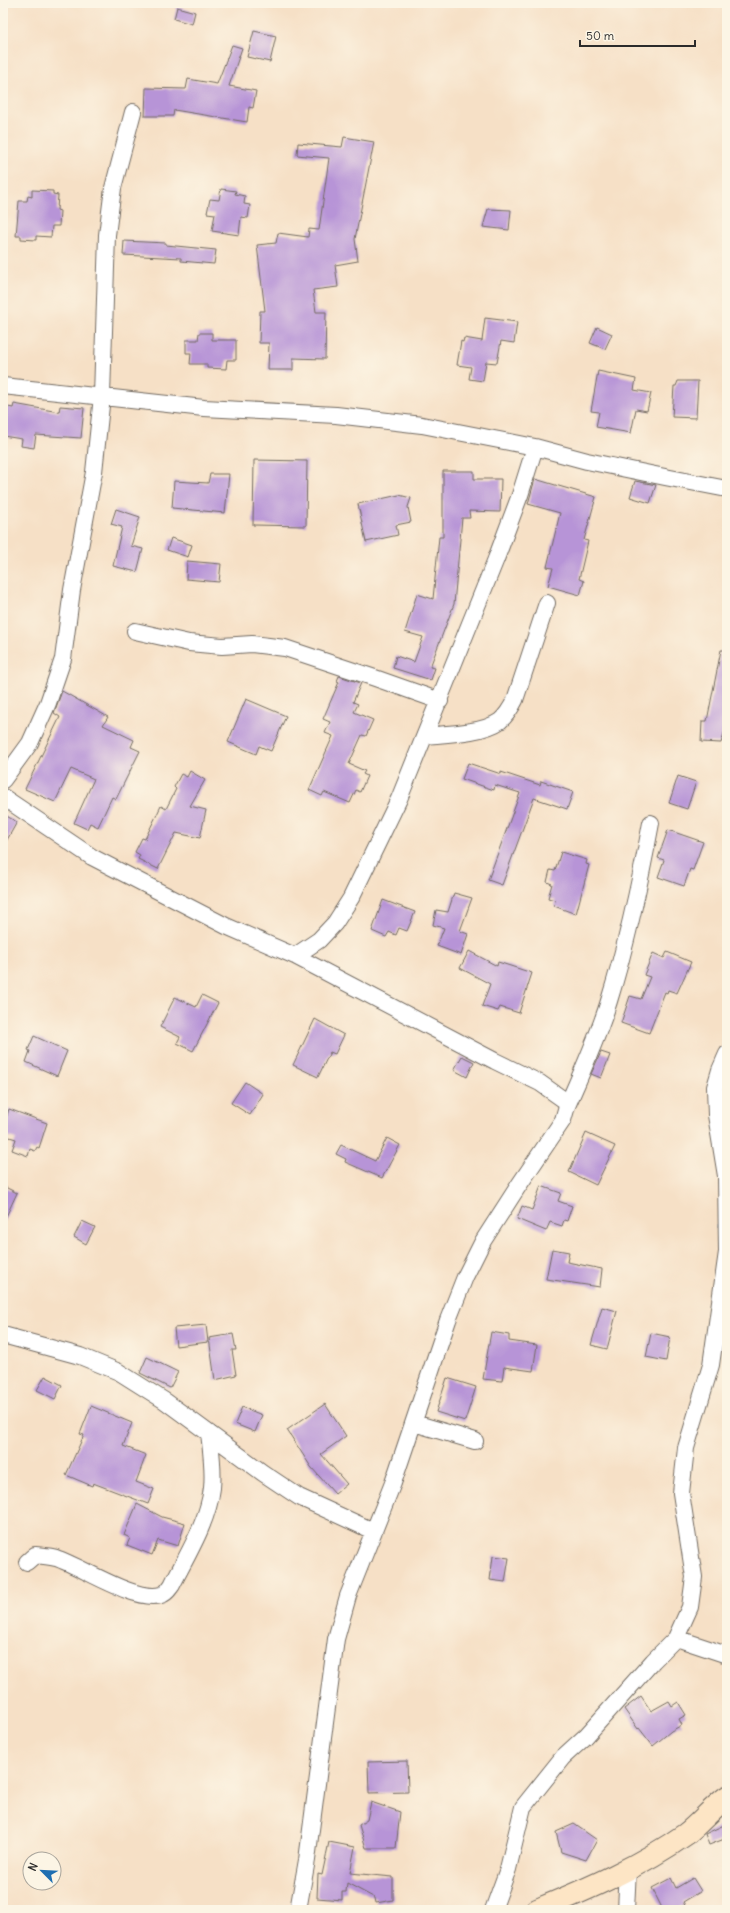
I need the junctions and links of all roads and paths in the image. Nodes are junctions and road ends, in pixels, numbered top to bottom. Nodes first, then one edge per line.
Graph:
1 (132, 112) dead end
2 (3, 386) edge
3 (102, 396) junction
4 (535, 447) junction
5 (727, 489) edge
6 (547, 603) dead end
7 (134, 631) dead end
8 (440, 701) junction
9 (426, 736) junction
10 (3, 780) edge
11 (3, 797) edge
12 (651, 823) dead end
13 (295, 956) junction
14 (727, 1054) edge
15 (567, 1106) junction
16 (3, 1335) edge
17 (414, 1423) junction
18 (209, 1433) junction
19 (475, 1441) dead end
20 (373, 1531) junction
21 (27, 1562) dead end
22 (676, 1638) junction
23 (727, 1655) edge
24 (727, 1798) edge
25 (628, 1868) junction
26 (298, 1910) edge
27 (493, 1910) edge
28 (537, 1910) edge
29 (626, 1910) edge

1 - 3 street
2 - 3 street
3 - 4 street
3 - 10 street
4 - 5 street
4 - 8 street
6 - 9 street
7 - 8 street
8 - 9 street
9 - 13 street
11 - 13 street
12 - 15 street
13 - 15 street
14 - 22 street
15 - 17 street
16 - 18 street
17 - 19 street
17 - 20 street
18 - 20 street
18 - 21 street
20 - 26 street
22 - 23 street
22 - 27 street
24 - 25 street
25 - 28 street
25 - 29 street

